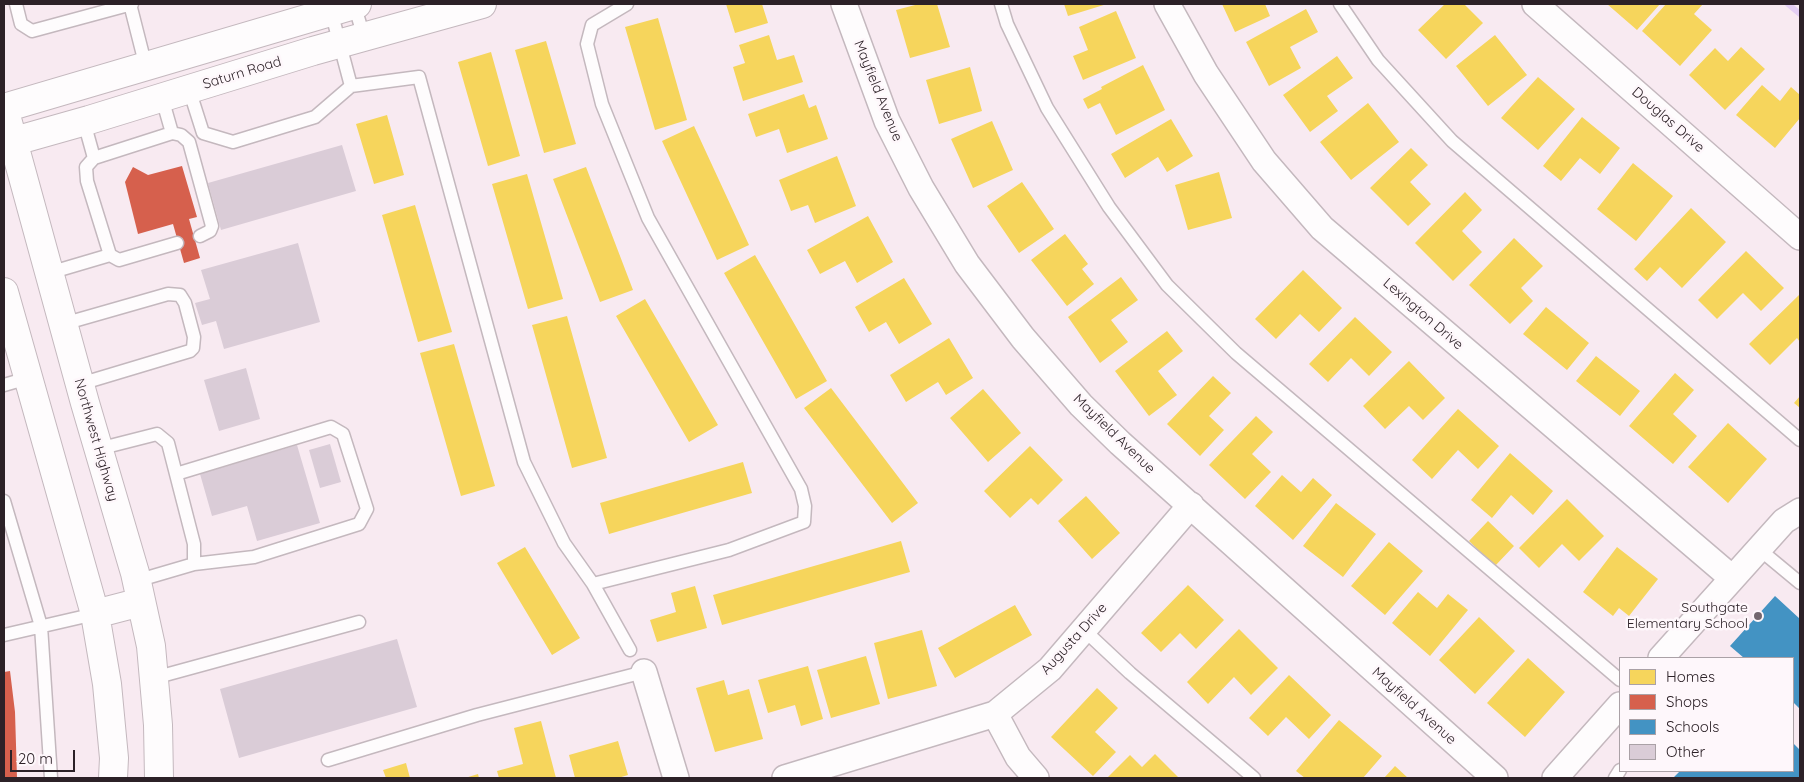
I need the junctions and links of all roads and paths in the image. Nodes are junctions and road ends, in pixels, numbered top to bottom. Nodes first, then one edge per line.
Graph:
1 (16, 4) edge
2 (131, 4) edge
3 (482, 4) edge
4 (627, 4) edge
5 (844, 4) edge
6 (1001, 4) edge
7 (1167, 4) edge
8 (1340, 4) edge
9 (1535, 4) edge
10 (349, 6) edge
11 (352, 40) junction
12 (146, 67) junction
13 (352, 86) junction
14 (189, 89) junction
15 (162, 98) junction
16 (4, 108) edge
17 (84, 122) junction
18 (172, 133) junction
19 (9, 142) edge
20 (94, 158) junction
21 (200, 236) dead end
22 (1800, 237) edge
23 (177, 243) dead end
24 (110, 255) junction
25 (49, 273) junction
26 (4, 292) edge
27 (63, 324) junction
28 (16, 381) edge
29 (80, 384) junction
30 (1800, 440) edge
31 (98, 450) junction
32 (176, 474) junction
33 (4, 501) edge
34 (1190, 505) junction
35 (1800, 511) edge
36 (1759, 549) junction
37 (194, 564) junction
38 (1732, 578) junction
39 (1800, 583) edge
40 (593, 584) junction
41 (139, 592) junction
42 (95, 614) junction
43 (359, 622) dead end
44 (41, 626) junction
45 (1084, 629) junction
46 (4, 635) edge
47 (630, 650) dead end
48 (1662, 657) edge
49 (644, 672) joint
50 (154, 678) junction
51 (1619, 679) edge
52 (1619, 706) edge
53 (995, 714) junction
54 (328, 760) dead end
55 (51, 778) edge
56 (113, 778) edge
57 (158, 778) edge
58 (676, 778) edge
59 (786, 778) edge
60 (1036, 778) edge
61 (1254, 778) edge
62 (1495, 778) edge
63 (1556, 778) edge

1 - 2 lane
2 - 12 lane
3 - 11 main road, Saturn Road
4 - 40 lane
5 - 34 street, Mayfield Avenue
6 - 51 lane
7 - 38 street, Lexington Drive
8 - 30 lane
9 - 22 street, Douglas Drive
10 - 11 lane
10 - 11 lane
10 - 12 main road
11 - 13 lane
11 - 14 main road, Saturn Road
12 - 16 main road
13 - 14 lane
13 - 40 lane
14 - 15 main road, Saturn Road
15 - 17 main road, Saturn Road
15 - 18 lane
16 - 19 main road, Northwest Highway
17 - 19 main road, Saturn Road
17 - 20 lane
18 - 20 lane
18 - 21 lane
19 - 25 main road, Northwest Highway
20 - 24 lane
23 - 24 lane
24 - 25 lane
25 - 27 main road, Northwest Highway
26 - 28 main road
27 - 29 main road, Northwest Highway
27 - 29 lane
28 - 42 main road
29 - 31 main road, Northwest Highway
31 - 32 lane
31 - 41 main road, Northwest Highway
32 - 37 lane
32 - 37 lane
33 - 44 lane
34 - 45 street, Augusta Drive
34 - 62 street, Mayfield Avenue
35 - 36 street
36 - 38 street
36 - 39 lane
37 - 41 lane
38 - 48 street
40 - 47 lane
41 - 42 main road
41 - 50 main road, Northwest Highway
42 - 44 lane
42 - 56 main road
43 - 50 lane
44 - 46 lane
44 - 55 lane
45 - 53 street, Augusta Drive
45 - 61 lane
49 - 54 lane
49 - 58 street
50 - 57 main road, Northwest Highway
52 - 63 street
53 - 59 street, Augusta Drive
53 - 60 street

